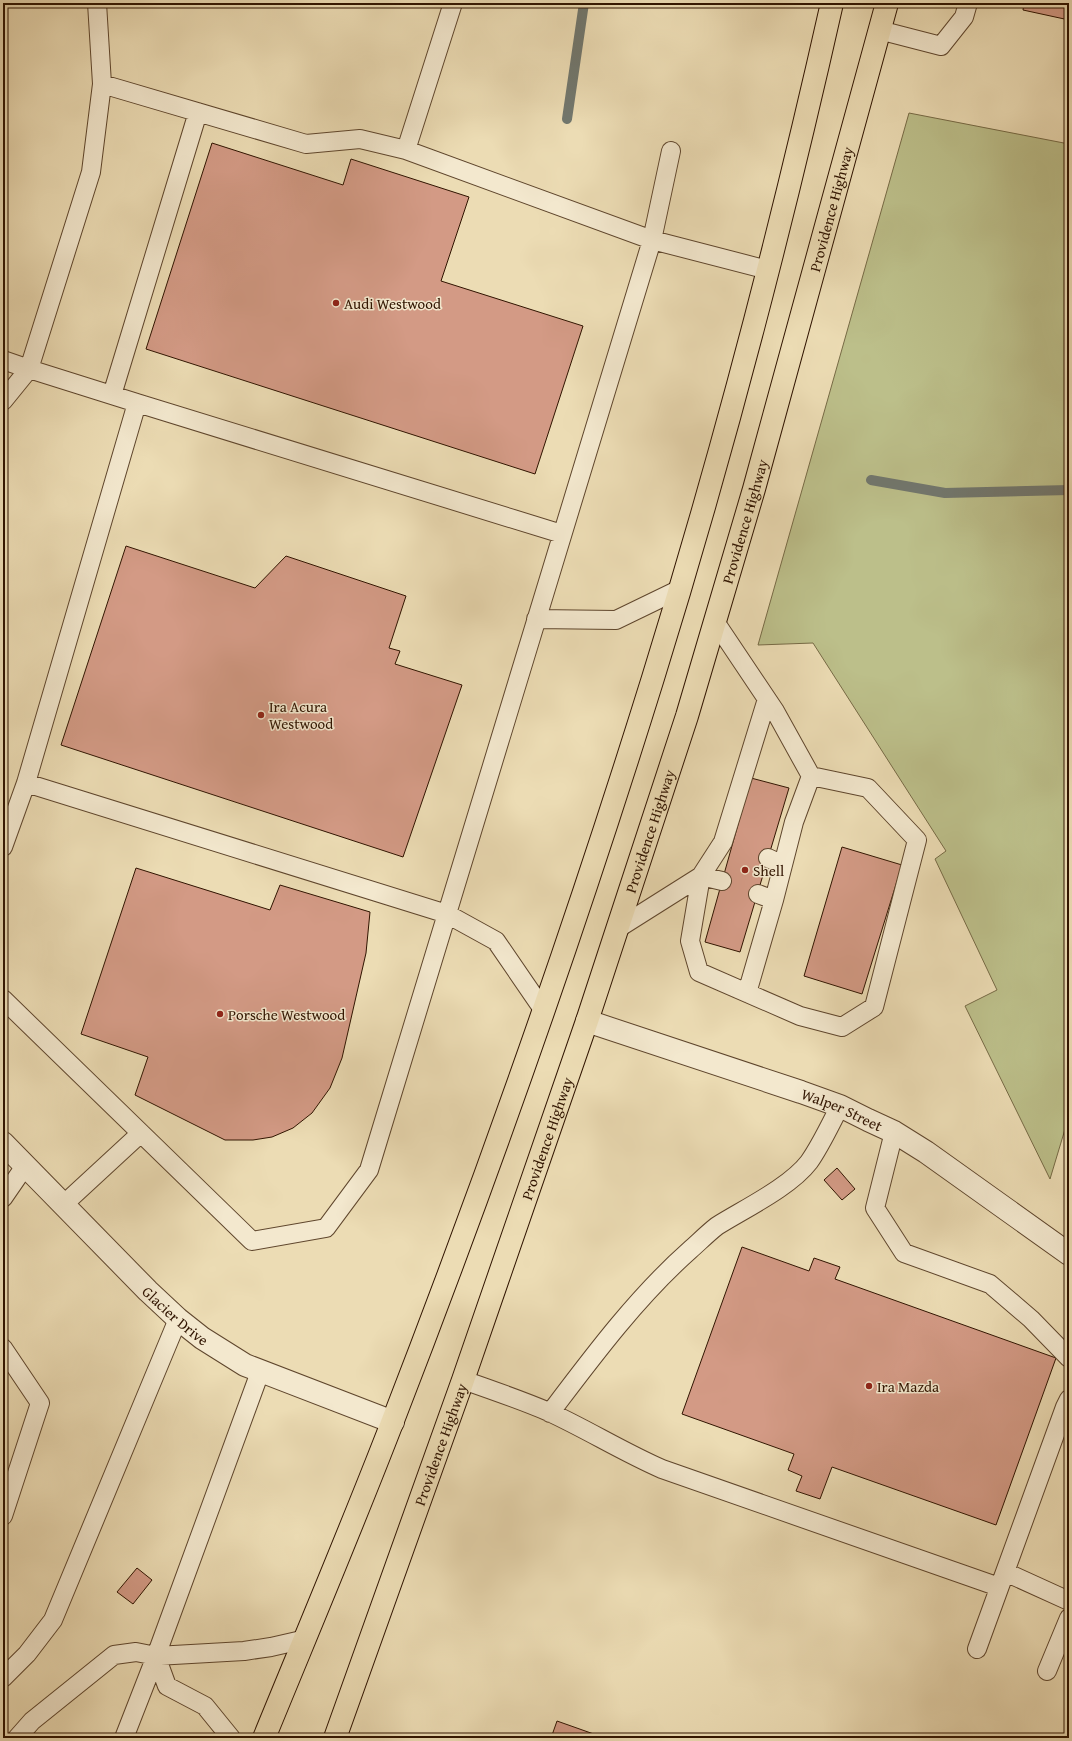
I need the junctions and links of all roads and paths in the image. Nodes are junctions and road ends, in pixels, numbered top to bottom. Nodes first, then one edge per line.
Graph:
1 (97, 3) edge
2 (453, 3) edge
3 (832, 3) edge
4 (887, 3) edge
5 (968, 3) edge
6 (879, 30) junction
7 (102, 84) junction
8 (198, 112) junction
9 (406, 150) junction
10 (671, 151) dead end
11 (652, 240) junction
12 (768, 270) junction
13 (3, 360) edge
14 (29, 370) junction
15 (112, 395) junction
16 (3, 400) edge
17 (137, 403) junction
18 (562, 534) junction
19 (680, 589) junction
20 (536, 619) junction
21 (716, 622) junction
22 (767, 699) junction
23 (811, 776) junction
24 (26, 783) junction
25 (3, 847) edge
26 (701, 876) junction
27 (722, 881) dead end
28 (446, 914) junction
29 (617, 929) junction
30 (747, 993) junction
31 (3, 999) edge
32 (544, 1011) junction
33 (587, 1021) junction
34 (840, 1106) junction
35 (894, 1132) junction
36 (141, 1133) junction
37 (3, 1144) edge
38 (25, 1166) junction
39 (3, 1198) edge
40 (63, 1205) junction
41 (1069, 1254) edge
42 (178, 1319) junction
43 (3, 1348) edge
44 (1069, 1358) edge
45 (260, 1372) junction
46 (463, 1380) junction
47 (1069, 1399) edge
48 (550, 1413) junction
49 (393, 1422) junction
50 (3, 1516) edge
51 (1002, 1580) junction
52 (1069, 1601) edge
53 (1069, 1618) edge
54 (306, 1639) junction
55 (977, 1649) dead end
56 (156, 1656) junction
57 (1047, 1671) dead end
58 (3, 1678) edge
59 (17, 1738) edge
60 (124, 1738) edge
61 (231, 1738) edge
62 (264, 1738) edge
63 (335, 1738) edge

1 - 7 lane
2 - 9 lane
3 - 12 main road
4 - 6 main road, Providence Highway
5 - 6 lane
6 - 21 main road, Providence Highway
7 - 8 lane
7 - 14 lane
8 - 9 lane
8 - 15 lane
9 - 11 lane
10 - 11 lane
11 - 12 lane
11 - 18 lane
12 - 19 main road
13 - 14 lane
14 - 15 lane
14 - 16 lane
15 - 17 lane
17 - 18 lane
17 - 24 lane
18 - 20 lane
19 - 20 lane
19 - 32 main road
20 - 28 lane
21 - 22 lane
21 - 29 main road, Providence Highway
22 - 23 lane
22 - 26 lane
23 - 30 lane
23 - 30 lane
24 - 25 lane
24 - 28 lane
26 - 27 lane
26 - 29 lane
26 - 30 lane
28 - 32 lane
28 - 36 lane
29 - 33 main road, Providence Highway
31 - 36 lane
32 - 49 main road
33 - 34 street, Walper Street
33 - 46 main road, Providence Highway
34 - 35 street, Walper Street
34 - 48 lane
35 - 41 street, Walper Street
35 - 44 lane
36 - 40 lane
37 - 38 street, Glacier Drive
38 - 39 lane
38 - 40 street, Glacier Drive
40 - 42 street, Glacier Drive
42 - 45 street, Glacier Drive
42 - 58 lane
43 - 50 lane
45 - 49 street, Glacier Drive
45 - 56 lane
46 - 48 lane
46 - 63 main road, Providence Highway
47 - 51 lane
48 - 51 lane
49 - 54 main road
51 - 52 lane
51 - 55 lane
53 - 57 lane
54 - 56 lane
54 - 62 main road
56 - 59 lane
56 - 60 lane
56 - 61 lane

